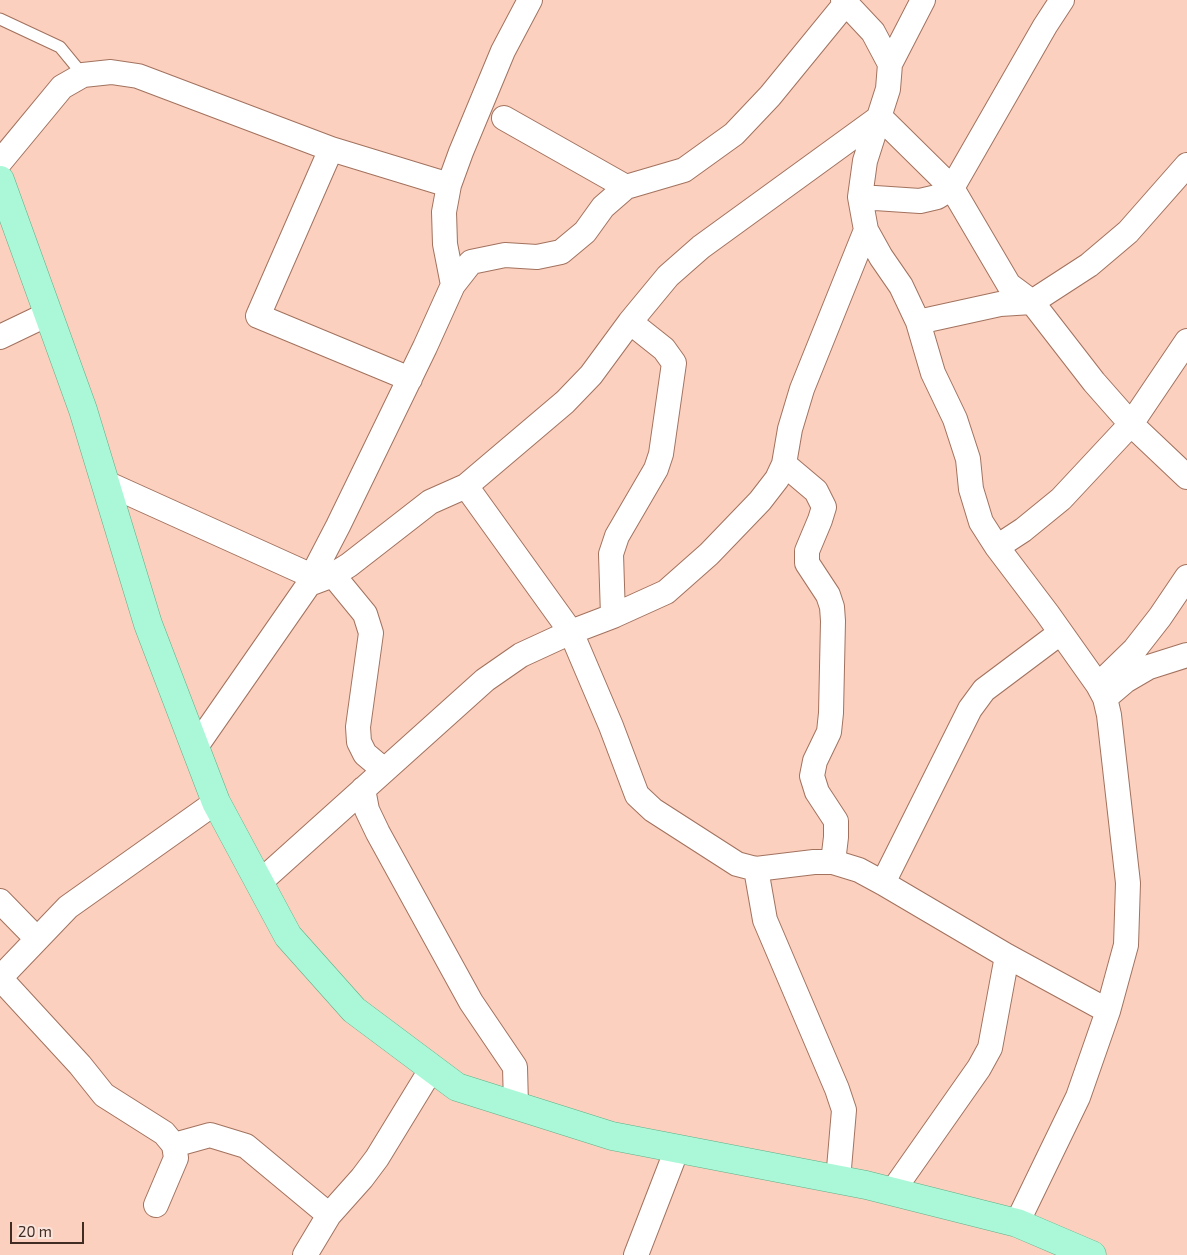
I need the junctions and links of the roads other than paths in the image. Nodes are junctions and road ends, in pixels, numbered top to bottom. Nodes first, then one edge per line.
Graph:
1 (908, 0) edge
2 (923, 0) edge
3 (1062, 0) edge
4 (845, 1) edge
5 (523, 3) edge
6 (0, 19) edge
7 (907, 31) junction
8 (890, 64) junction
9 (83, 75) junction
10 (880, 117) junction
11 (504, 118) dead end
12 (332, 149) junction
13 (0, 162) edge
14 (1187, 165) edge
15 (449, 185) junction
16 (626, 187) junction
17 (952, 188) junction
18 (860, 197) junction
19 (3, 198) edge
20 (866, 230) junction
21 (453, 285) junction
22 (1032, 302) junction
23 (48, 314) junction
24 (630, 322) junction
25 (918, 322) junction
26 (0, 337) edge
27 (1187, 341) edge
28 (410, 379) junction
29 (1131, 424) junction
30 (784, 464) junction
31 (1187, 477) edge
32 (104, 482) junction
33 (466, 486) junction
34 (997, 547) junction
35 (1187, 577) edge
36 (318, 578) junction
37 (613, 616) junction
38 (571, 632) junction
39 (1060, 633) junction
40 (1187, 655) edge
41 (1102, 692) junction
42 (195, 748) junction
43 (384, 770) junction
44 (364, 789) junction
45 (216, 802) junction
46 (833, 862) junction
47 (756, 870) junction
48 (883, 882) junction
49 (259, 883) junction
50 (0, 902) edge
51 (37, 939) junction
52 (1007, 956) junction
53 (0, 978) edge
54 (1108, 1011) junction
55 (432, 1068) junction
56 (516, 1105) junction
57 (174, 1145) junction
58 (677, 1149) junction
59 (838, 1180) junction
60 (892, 1192) junction
61 (156, 1205) dead end
62 (329, 1215) junction
63 (1017, 1223) junction
64 (305, 1255) edge
65 (636, 1255) edge
66 (1092, 1255) edge

1 - 7 street
2 - 7 street
3 - 17 street
4 - 8 street
4 - 16 street
5 - 15 street
6 - 9 lane
7 - 8 street
8 - 10 street
9 - 12 street
9 - 13 street
10 - 17 street
10 - 18 street
10 - 24 street
11 - 16 street
12 - 15 street
12 - 28 street
14 - 22 street
15 - 21 street
16 - 21 street
17 - 18 street
17 - 22 street
18 - 20 street
19 - 23 main road
20 - 25 street
20 - 30 street
21 - 28 street
22 - 25 street
22 - 29 street
23 - 26 street
23 - 32 main road
24 - 33 street
24 - 37 street
25 - 34 street
27 - 29 street
28 - 36 street
29 - 31 street
29 - 34 street
30 - 37 street
30 - 46 street
32 - 36 street
32 - 42 main road
33 - 36 street
33 - 38 street
34 - 39 street
35 - 41 street
36 - 42 street
36 - 43 street
37 - 38 street
38 - 43 street
38 - 47 street
39 - 41 street
39 - 48 street
40 - 41 street
41 - 54 street
42 - 45 main road
43 - 44 street
44 - 49 street
44 - 56 street
45 - 49 main road
45 - 51 street
46 - 47 street
46 - 48 street
47 - 59 street
48 - 52 street
49 - 55 main road
50 - 51 street
51 - 53 street
52 - 54 street
52 - 60 street
53 - 57 street
54 - 63 street
55 - 56 main road
55 - 62 street
56 - 58 main road
57 - 61 street
57 - 62 street
58 - 59 main road
58 - 65 street
59 - 60 main road
60 - 63 main road
62 - 64 street
63 - 66 main road

